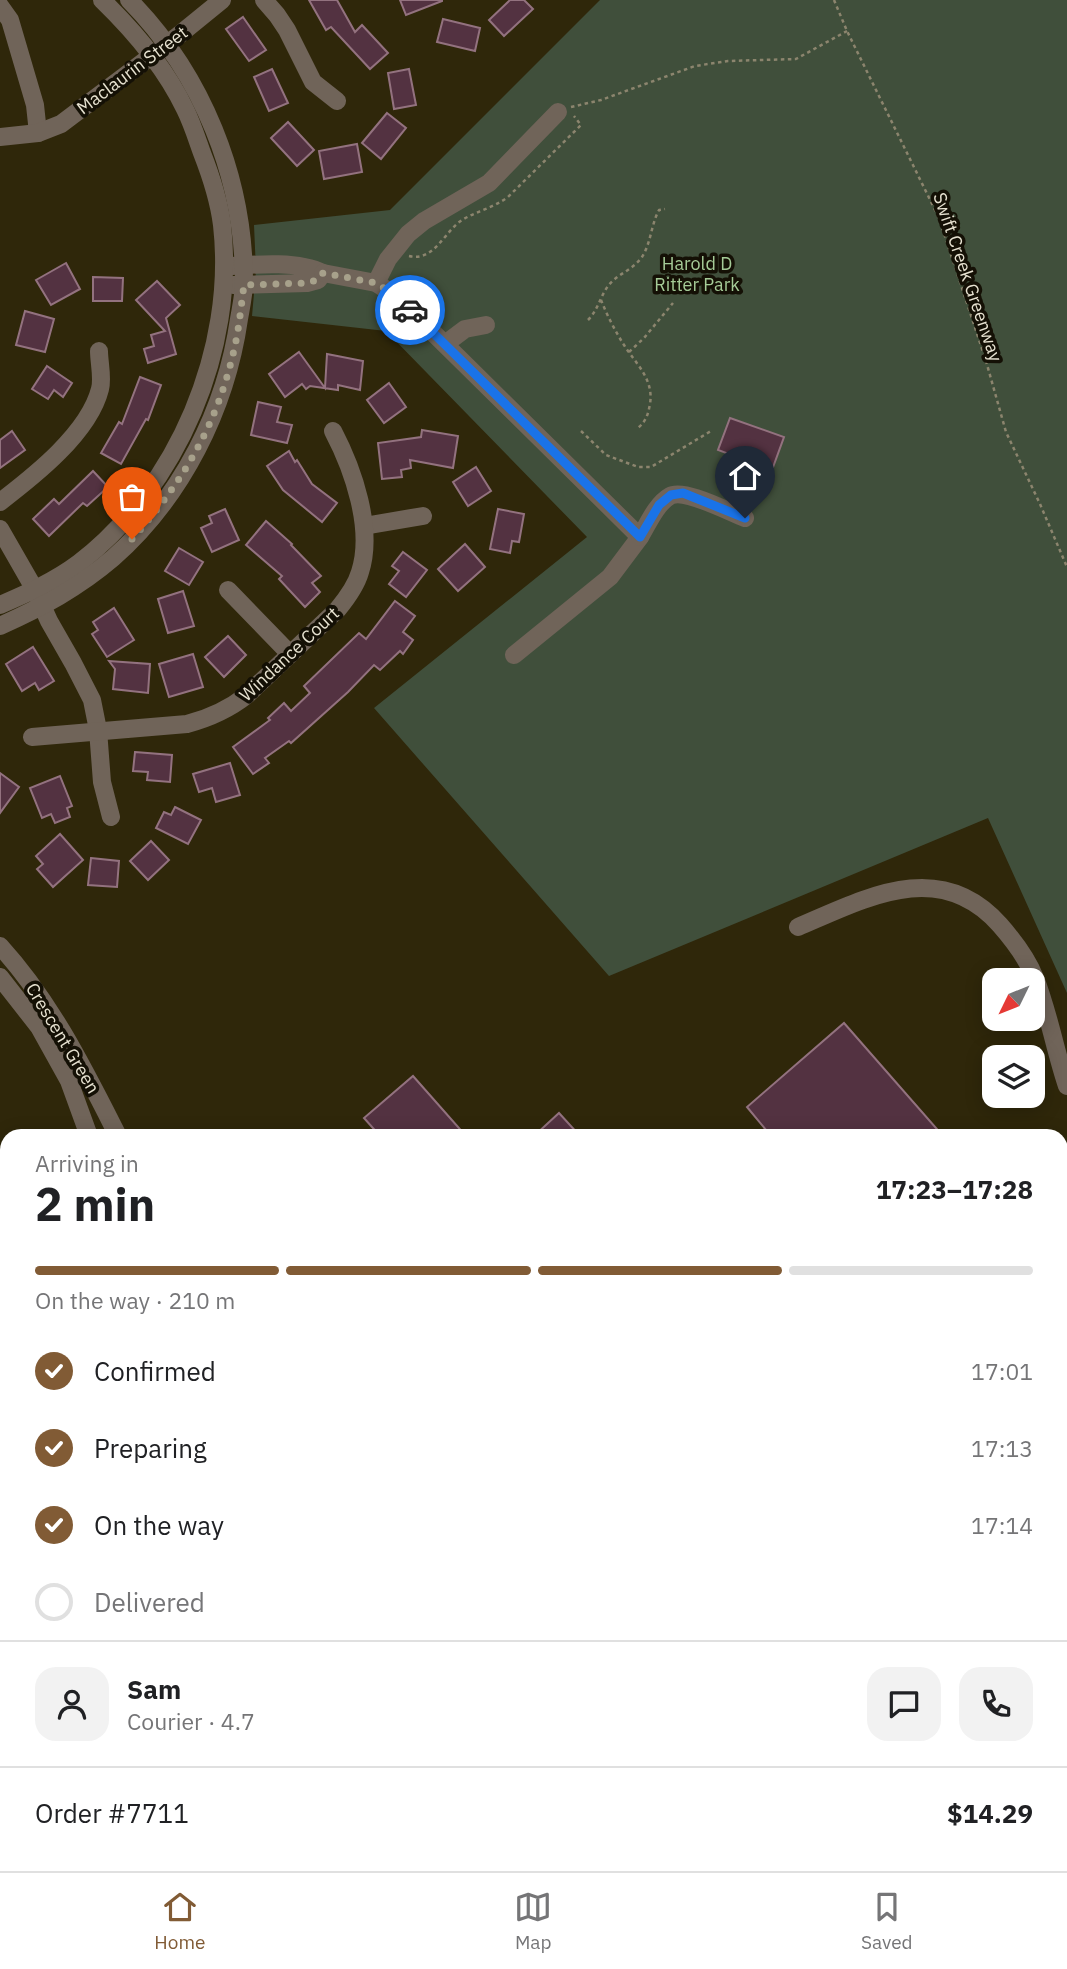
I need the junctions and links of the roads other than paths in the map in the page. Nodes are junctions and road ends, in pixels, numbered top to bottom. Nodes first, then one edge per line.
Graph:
1 (102, 0) edge
2 (129, 0) edge
3 (222, 0) edge
4 (264, 0) edge
5 (5, 13) edge
6 (168, 44) junction
7 (152, 55) junction
8 (337, 101) dead end
9 (558, 112) road end
10 (38, 134) junction
11 (0, 137) edge
12 (243, 265) junction
13 (225, 267) junction
14 (323, 273) junction
15 (376, 283) junction
16 (223, 285) junction
17 (244, 285) junction
18 (486, 325) dead end
19 (445, 344) junction
20 (99, 351) dead end
21 (333, 431) dead end
22 (0, 502) edge
23 (423, 516) dead end
24 (745, 518) dead end
25 (364, 526) junction
26 (0, 530) edge
27 (640, 537) junction
28 (229, 590) dead end
29 (39, 599) junction
30 (0, 605) edge
31 (0, 626) edge
32 (290, 654) junction
33 (514, 655) dead end
34 (98, 730) junction
35 (32, 737) dead end
36 (111, 817) dead end
37 (798, 927) dead end
38 (0, 946) edge
39 (0, 977) edge
40 (1067, 1086) edge
41 (86, 1129) edge
42 (115, 1129) edge

1 - 7 street
2 - 6 street
3 - 6 street, Maclaurin Street
4 - 8 street
5 - 10 street
6 - 7 street, Maclaurin Street
6 - 12 street
7 - 10 street, Maclaurin Street
7 - 13 street
9 - 15 street
10 - 11 street, Maclaurin Street
12 - 13 street
12 - 14 street
12 - 17 street
13 - 16 street
14 - 15 street
14 - 17 street
15 - 19 street
16 - 17 street
16 - 29 street
17 - 29 street
18 - 19 street
19 - 27 street
20 - 22 street
21 - 25 street, Windance Court
23 - 25 street
24 - 27 street
25 - 32 street, Windance Court
26 - 29 street
27 - 33 street
28 - 32 street
29 - 30 street
29 - 31 street
29 - 34 street
32 - 34 street, Windance Court
34 - 35 street, Windance Court
34 - 36 street
37 - 40 street
38 - 42 street, Crescent Green
39 - 41 street, Crescent Green

